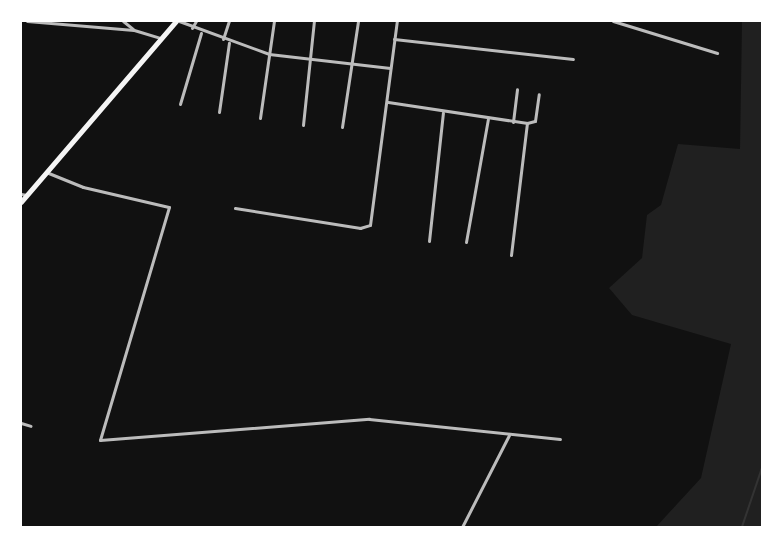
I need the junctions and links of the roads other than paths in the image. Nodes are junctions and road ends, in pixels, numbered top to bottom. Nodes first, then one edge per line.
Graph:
1 (27, 21) edge
2 (123, 21) edge
3 (178, 21) edge
4 (196, 21) edge
5 (229, 21) edge
6 (274, 21) edge
7 (314, 21) edge
8 (358, 21) edge
9 (397, 21) edge
10 (613, 21) edge
11 (624, 23) edge
12 (192, 28) junction
13 (134, 30) junction
14 (201, 33) junction
15 (161, 38) junction
16 (223, 39) junction
17 (394, 39) junction
18 (229, 44) junction
19 (717, 53) dead end
20 (269, 54) junction
21 (309, 59) junction
22 (573, 59) dead end
23 (353, 64) junction
24 (390, 68) junction
25 (517, 88) dead end
26 (538, 94) dead end
27 (388, 102) junction
28 (180, 104) dead end
29 (219, 112) dead end
30 (443, 113) junction
31 (260, 118) dead end
32 (488, 119) junction
33 (513, 122) junction
34 (527, 123) junction
35 (303, 125) dead end
36 (342, 127) dead end
37 (46, 172) junction
38 (24, 195) edge
39 (21, 202) edge
40 (235, 207) dead end
41 (429, 241) dead end
42 (466, 242) dead end
43 (511, 255) dead end
44 (21, 423) edge
45 (31, 426) dead end
46 (509, 435) junction
47 (560, 439) dead end
48 (462, 527) edge

1 - 13 street
2 - 13 street
3 - 12 street
3 - 15 main road
4 - 12 street
5 - 16 street
6 - 20 street
7 - 21 street
8 - 23 street
9 - 17 street
10 - 11 street
11 - 19 street
12 - 14 street
13 - 15 street
14 - 16 street
14 - 28 street
15 - 37 main road
16 - 18 street
17 - 22 street
17 - 24 street
18 - 20 street
18 - 29 street
20 - 21 street
20 - 31 street
21 - 23 street
21 - 35 street
23 - 24 street
23 - 36 street
24 - 27 street
25 - 33 street
26 - 34 street
27 - 30 street
27 - 40 street
30 - 32 street
30 - 41 street
32 - 33 street
32 - 42 street
33 - 34 street
34 - 43 street
37 - 38 main road
37 - 46 street
38 - 39 main road
44 - 45 street
46 - 47 street
46 - 48 street

